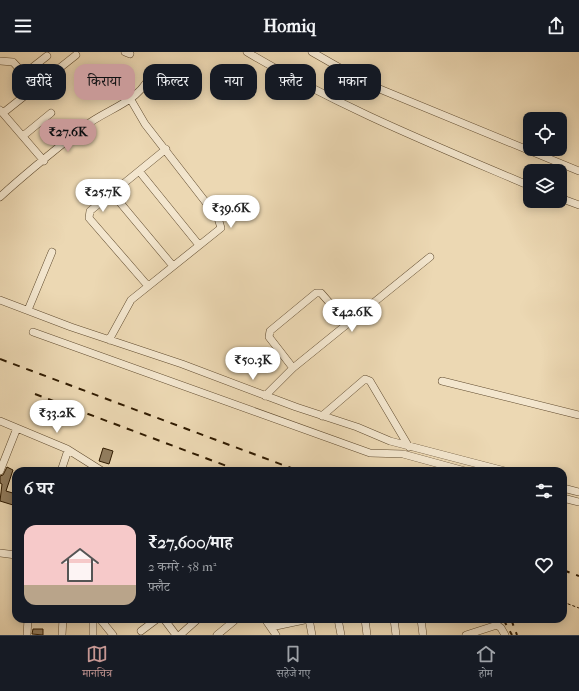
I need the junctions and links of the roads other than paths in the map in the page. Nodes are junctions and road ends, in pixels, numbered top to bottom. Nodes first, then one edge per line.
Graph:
1 (247, 52) edge
2 (312, 52) edge
3 (76, 55) dead end
4 (47, 56) dead end
5 (0, 61) edge
6 (15, 64) edge
7 (37, 64) edge
8 (65, 64) edge
9 (143, 88) edge
10 (135, 96) edge
11 (18, 100) edge
12 (131, 100) joint
13 (2, 111) edge
14 (51, 112) dead end
15 (23, 136) junction
16 (166, 149) junction
17 (44, 161) junction
18 (579, 170) edge
19 (139, 171) junction
20 (523, 183) edge
21 (112, 193) junction
22 (0, 197) edge
23 (567, 201) edge
24 (579, 205) edge
25 (199, 245) junction
26 (52, 252) dead end
27 (430, 257) dead end
28 (173, 266) junction
29 (148, 286) junction
30 (0, 300) edge
31 (28, 310) junction
32 (348, 324) junction
33 (33, 332) dead end
34 (110, 340) junction
35 (293, 368) junction
36 (442, 381) dead end
37 (265, 396) junction
38 (579, 415) edge
39 (322, 416) junction
40 (0, 421) edge
41 (17, 428) junction
42 (409, 447) junction
43 (68, 450) junction
44 (62, 467) edge
45 (94, 467) edge
46 (450, 467) edge
47 (488, 467) edge
48 (0, 471) edge
49 (567, 489) edge
50 (579, 492) edge
51 (567, 499) edge
52 (579, 502) edge
53 (0, 553) edge
54 (12, 554) edge
55 (28, 623) edge
56 (63, 623) edge
57 (93, 623) edge
58 (103, 623) edge
59 (151, 623) edge
60 (167, 623) edge
61 (194, 623) edge
62 (232, 623) edge
63 (268, 623) edge
64 (290, 623) edge
65 (310, 623) edge
66 (339, 623) edge
67 (366, 623) edge
68 (394, 623) edge
69 (422, 623) edge
70 (270, 627) junction
71 (141, 631) dead end
72 (27, 635) edge
73 (62, 635) edge
74 (93, 635) edge
75 (113, 635) edge
76 (176, 635) edge
77 (180, 635) edge
78 (217, 635) edge
79 (276, 635) edge
80 (312, 635) edge
81 (341, 635) edge
82 (367, 635) edge
83 (396, 635) edge
84 (423, 635) edge
85 (468, 635) edge
86 (505, 635) edge

1 - 20 street
2 - 18 street
3 - 8 street
4 - 7 street
5 - 6 street
9 - 10 street
11 - 13 street
12 - 16 street
12 - 17 street
13 - 15 street
14 - 15 street
15 - 17 street
16 - 19 street
16 - 25 street
17 - 22 street
19 - 21 street
19 - 25 street
21 - 28 street
21 - 29 street
23 - 24 street
25 - 28 street
26 - 31 street
27 - 32 street
28 - 29 street
29 - 34 street
30 - 31 street
31 - 34 street
32 - 35 street
32 - 35 street
33 - 46 street
34 - 37 street
35 - 37 street
36 - 38 street
37 - 39 street
39 - 42 street
39 - 42 street
40 - 41 street
41 - 43 street
41 - 48 street
42 - 47 street
43 - 44 street
43 - 45 street
49 - 50 street
51 - 52 street
53 - 54 street
55 - 72 street
56 - 73 street
57 - 74 street
58 - 75 street
59 - 71 street
60 - 76 street
61 - 77 street
62 - 78 street
63 - 70 street
64 - 70 street
65 - 80 street
66 - 81 street
67 - 82 street
68 - 83 street
69 - 84 street
70 - 79 street
85 - 86 street

